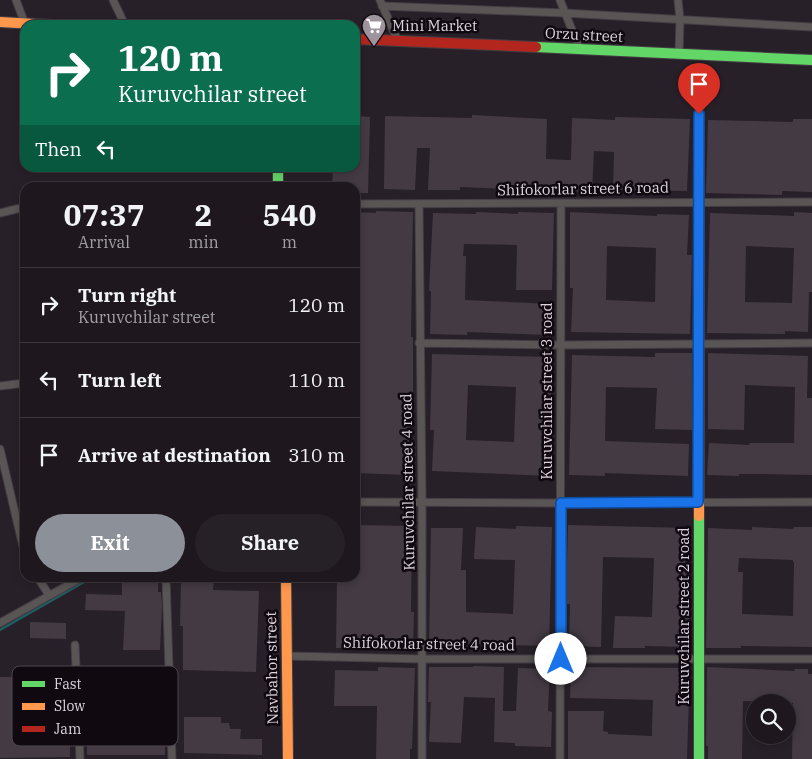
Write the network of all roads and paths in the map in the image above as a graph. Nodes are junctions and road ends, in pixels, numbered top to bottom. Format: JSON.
{"nodes":[{"id":1,"x":16,"y":0,"type":"edge"},
{"id":2,"x":114,"y":0,"type":"edge"},
{"id":3,"x":560,"y":0,"type":"edge"},
{"id":4,"x":678,"y":0,"type":"edge"},
{"id":5,"x":381,"y":3,"type":"edge"},
{"id":6,"x":564,"y":13,"type":"junction"},
{"id":7,"x":680,"y":19,"type":"junction"},
{"id":8,"x":24,"y":20,"type":"edge"},
{"id":9,"x":123,"y":20,"type":"edge"},
{"id":10,"x":0,"y":22,"type":"edge"},
{"id":11,"x":20,"y":24,"type":"edge"},
{"id":12,"x":812,"y":27,"type":"edge"},
{"id":13,"x":360,"y":39,"type":"edge"},
{"id":14,"x":398,"y":41,"type":"junction"},
{"id":15,"x":580,"y":50,"type":"junction"},
{"id":16,"x":679,"y":54,"type":"junction"},
{"id":17,"x":812,"y":60,"type":"edge"},
{"id":18,"x":699,"y":114,"type":"dead end"},
{"id":19,"x":700,"y":202,"type":"junction"},
{"id":20,"x":812,"y":202,"type":"edge"},
{"id":21,"x":360,"y":204,"type":"edge"},
{"id":22,"x":420,"y":204,"type":"junction"},
{"id":23,"x":561,"y":204,"type":"junction"},
{"id":24,"x":20,"y":208,"type":"edge"},
{"id":25,"x":0,"y":213,"type":"edge"},
{"id":26,"x":420,"y":343,"type":"junction"},
{"id":27,"x":812,"y":343,"type":"edge"},
{"id":28,"x":699,"y":344,"type":"junction"},
{"id":29,"x":560,"y":345,"type":"junction"},
{"id":30,"x":20,"y":384,"type":"edge"},
{"id":31,"x":0,"y":386,"type":"edge"},
{"id":32,"x":0,"y":449,"type":"edge"},
{"id":33,"x":422,"y":501,"type":"junction"},
{"id":34,"x":360,"y":502,"type":"edge"},
{"id":35,"x":698,"y":502,"type":"junction"},
{"id":36,"x":812,"y":502,"type":"edge"},
{"id":37,"x":561,"y":503,"type":"junction"},
{"id":38,"x":20,"y":534,"type":"edge"},
{"id":39,"x":41,"y":582,"type":"edge"},
{"id":40,"x":73,"y":582,"type":"edge"},
{"id":41,"x":166,"y":582,"type":"edge"},
{"id":42,"x":286,"y":582,"type":"edge"},
{"id":43,"x":49,"y":595,"type":"junction"},
{"id":44,"x":0,"y":623,"type":"edge"},
{"id":45,"x":74,"y":645,"type":"dead end"},
{"id":46,"x":286,"y":656,"type":"junction"},
{"id":47,"x":423,"y":659,"type":"junction"},
{"id":48,"x":561,"y":659,"type":"junction"},
{"id":49,"x":698,"y":659,"type":"junction"},
{"id":50,"x":812,"y":659,"type":"edge"},
{"id":51,"x":75,"y":666,"type":"edge"},
{"id":52,"x":169,"y":666,"type":"edge"},
{"id":53,"x":79,"y":746,"type":"edge"},
{"id":54,"x":172,"y":746,"type":"edge"},
{"id":55,"x":80,"y":759,"type":"edge"},
{"id":56,"x":172,"y":759,"type":"edge"},
{"id":57,"x":288,"y":759,"type":"edge"},
{"id":58,"x":422,"y":759,"type":"edge"},
{"id":59,"x":560,"y":759,"type":"edge"},
{"id":60,"x":699,"y":759,"type":"edge"}],
"edges":[{"from":1,"to":8,"type":"street"},
{"from":2,"to":9,"type":"street"},
{"from":3,"to":6,"type":"street"},
{"from":4,"to":7,"type":"street"},
{"from":5,"to":6,"type":"street"},
{"from":5,"to":14,"type":"street"},
{"from":6,"to":7,"type":"street"},
{"from":6,"to":15,"type":"street"},
{"from":7,"to":12,"type":"street"},
{"from":7,"to":16,"type":"street"},
{"from":10,"to":11,"type":"main road"},
{"from":13,"to":14,"type":"main road","name":"Orzu street"},
{"from":14,"to":15,"type":"main road","name":"Orzu street"},
{"from":15,"to":16,"type":"main road","name":"Orzu street"},
{"from":16,"to":17,"type":"main road","name":"Orzu street"},
{"from":18,"to":19,"type":"main road","name":"Kuruvchilar street 2 road"},
{"from":19,"to":20,"type":"street","name":"Shifokorlar street 6 road"},
{"from":19,"to":23,"type":"street","name":"Shifokorlar street 6 road"},
{"from":19,"to":28,"type":"main road","name":"Kuruvchilar street 2 road"},
{"from":21,"to":22,"type":"street","name":"Shifokorlar street 6 road"},
{"from":22,"to":23,"type":"street","name":"Shifokorlar street 6 road"},
{"from":22,"to":26,"type":"street","name":"Kuruvchilar street 4 road"},
{"from":23,"to":29,"type":"street","name":"Kuruvchilar street 3 road"},
{"from":24,"to":25,"type":"street"},
{"from":26,"to":29,"type":"street"},
{"from":26,"to":33,"type":"street","name":"Kuruvchilar street 4 road"},
{"from":27,"to":28,"type":"street"},
{"from":28,"to":29,"type":"street"},
{"from":28,"to":35,"type":"main road","name":"Kuruvchilar street 2 road"},
{"from":29,"to":37,"type":"street","name":"Kuruvchilar street 3 road"},
{"from":30,"to":31,"type":"street"},
{"from":32,"to":38,"type":"street"},
{"from":33,"to":34,"type":"street"},
{"from":33,"to":37,"type":"street"},
{"from":33,"to":47,"type":"street","name":"Kuruvchilar street 4 road"},
{"from":35,"to":36,"type":"street"},
{"from":35,"to":37,"type":"street"},
{"from":35,"to":49,"type":"main road","name":"Kuruvchilar street 2 road"},
{"from":37,"to":48,"type":"street","name":"Kuruvchilar street 3 road"},
{"from":39,"to":43,"type":"street"},
{"from":40,"to":43,"type":"street"},
{"from":41,"to":52,"type":"street"},
{"from":42,"to":46,"type":"main road","name":"Navbahor street"},
{"from":43,"to":44,"type":"street"},
{"from":45,"to":51,"type":"street"},
{"from":46,"to":47,"type":"street","name":"Shifokorlar street 4 road"},
{"from":46,"to":57,"type":"main road","name":"Navbahor street"},
{"from":47,"to":48,"type":"street","name":"Shifokorlar street 4 road"},
{"from":47,"to":58,"type":"street","name":"Kuruvchilar street 4 road"},
{"from":48,"to":49,"type":"street","name":"Shifokorlar street 4 road"},
{"from":48,"to":59,"type":"street","name":"Kuruvchilar street 3 road"},
{"from":49,"to":50,"type":"street","name":"Shifokorlar street 4 road"},
{"from":49,"to":60,"type":"main road","name":"Kuruvchilar street 2 road"},
{"from":53,"to":55,"type":"street"},
{"from":54,"to":56,"type":"street"}]}
